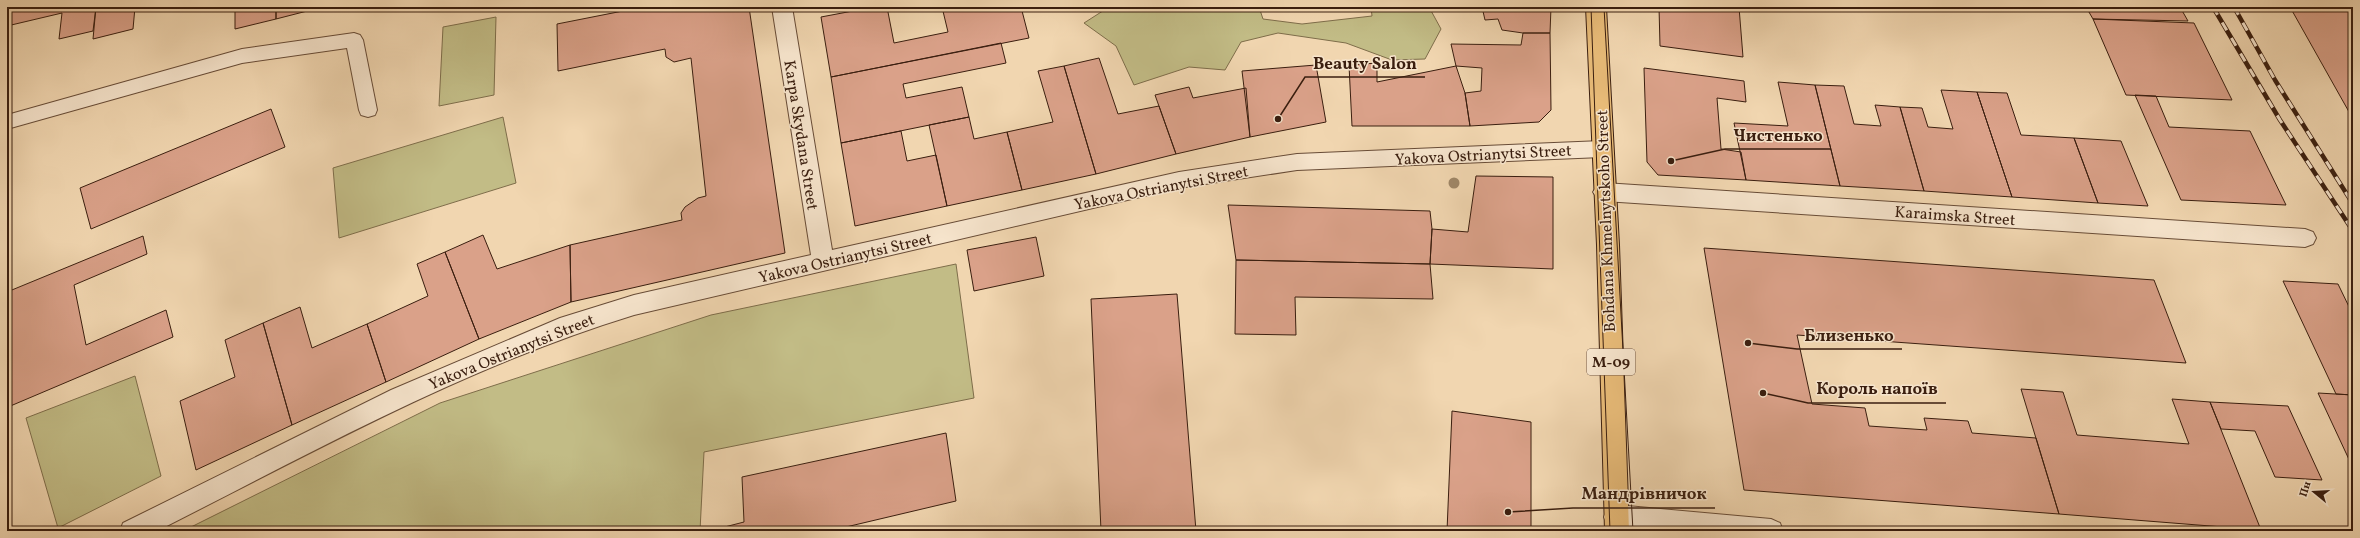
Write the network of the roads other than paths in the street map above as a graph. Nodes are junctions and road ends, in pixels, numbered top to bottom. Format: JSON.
{"nodes":[{"id":1,"x":782,"y":7,"type":"edge"},
{"id":2,"x":1596,"y":7,"type":"edge"},
{"id":3,"x":368,"y":110,"type":"dead end"},
{"id":4,"x":7,"y":122,"type":"edge"},
{"id":5,"x":1602,"y":149,"type":"junction"},
{"id":6,"x":1604,"y":192,"type":"junction"},
{"id":7,"x":2305,"y":238,"type":"dead end"},
{"id":8,"x":822,"y":262,"type":"junction"},
{"id":9,"x":1616,"y":524,"type":"edge"},
{"id":10,"x":132,"y":531,"type":"edge"},
{"id":11,"x":1771,"y":531,"type":"edge"}],
"edges":[{"from":1,"to":8,"type":"street","name":"Karpa Skydana Street"},
{"from":2,"to":5,"type":"main road","name":"Bohdana Khmelnytskoho Street","number":"М-09"},
{"from":3,"to":4,"type":"lane"},
{"from":5,"to":6,"type":"main road","name":"Bohdana Khmelnytskoho Street","number":"М-09"},
{"from":5,"to":8,"type":"street","name":"Yakova Ostrianytsi Street"},
{"from":6,"to":7,"type":"street","name":"Karaimska Street"},
{"from":6,"to":9,"type":"main road","name":"Bohdana Khmelnytskoho Street","number":"М-09"},
{"from":8,"to":10,"type":"street","name":"Yakova Ostrianytsi Street"},
{"from":9,"to":11,"type":"street"}]}
